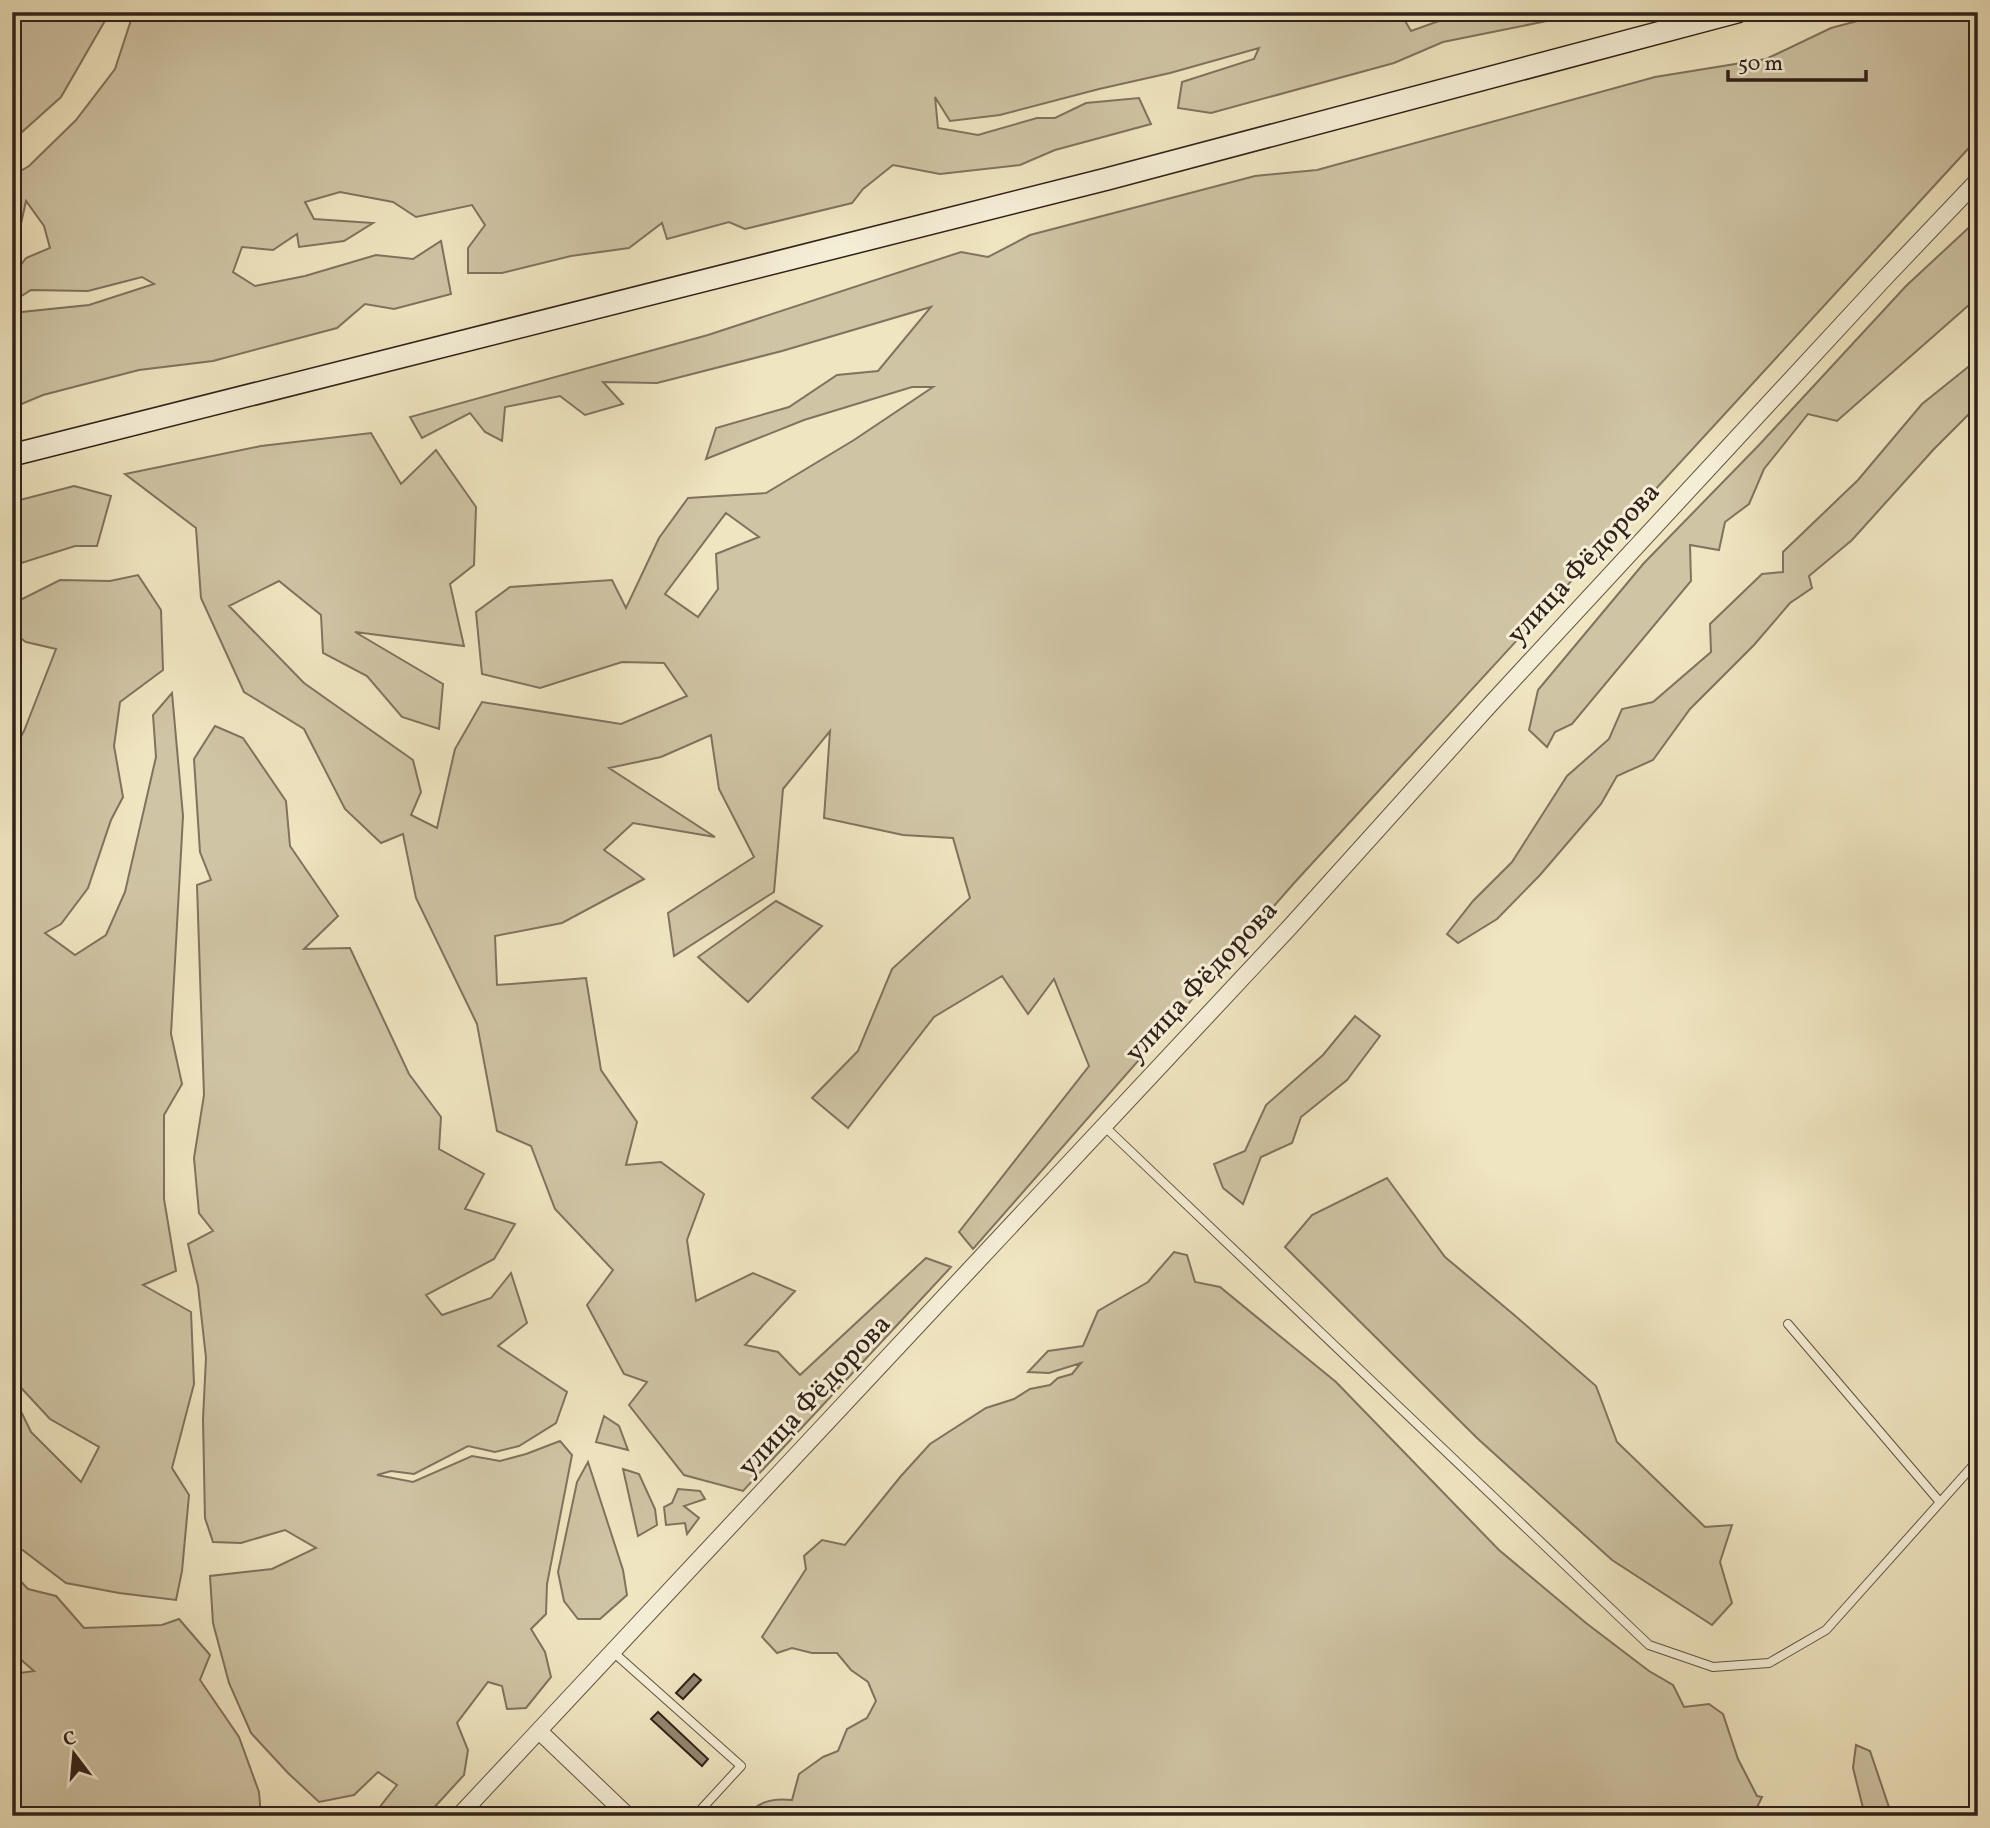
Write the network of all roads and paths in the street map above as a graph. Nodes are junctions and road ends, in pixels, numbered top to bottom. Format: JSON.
{"nodes":[{"id":1,"x":1737,"y":12,"type":"edge"},
{"id":2,"x":1978,"y":180,"type":"edge"},
{"id":3,"x":12,"y":455,"type":"edge"},
{"id":4,"x":1104,"y":1126,"type":"junction"},
{"id":5,"x":1788,"y":1324,"type":"dead end"},
{"id":6,"x":1978,"y":1460,"type":"edge"},
{"id":7,"x":1940,"y":1501,"type":"junction"},
{"id":8,"x":612,"y":1651,"type":"junction"},
{"id":9,"x":539,"y":1731,"type":"junction"},
{"id":10,"x":459,"y":1816,"type":"edge"},
{"id":11,"x":628,"y":1816,"type":"edge"},
{"id":12,"x":695,"y":1816,"type":"edge"}],
"edges":[{"from":1,"to":3,"type":"main road"},
{"from":2,"to":4,"type":"street","name":"улица Фёдорова"},
{"from":4,"to":7,"type":"lane"},
{"from":4,"to":8,"type":"street","name":"улица Фёдорова"},
{"from":5,"to":7,"type":"lane"},
{"from":6,"to":7,"type":"lane"},
{"from":8,"to":9,"type":"street","name":"улица Фёдорова"},
{"from":8,"to":12,"type":"lane"},
{"from":9,"to":10,"type":"street","name":"улица Фёдорова"},
{"from":9,"to":11,"type":"street"}]}
